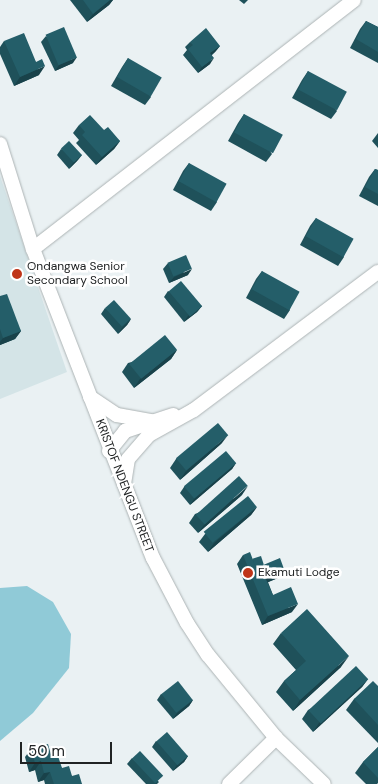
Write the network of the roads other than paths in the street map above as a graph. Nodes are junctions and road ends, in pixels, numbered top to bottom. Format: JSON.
{"nodes":[{"id":1,"x":354,"y":0,"type":"edge"},
{"id":2,"x":0,"y":144,"type":"edge"},
{"id":3,"x":33,"y":250,"type":"junction"},
{"id":4,"x":378,"y":272,"type":"edge"},
{"id":5,"x":90,"y":397,"type":"junction"},
{"id":6,"x":194,"y":410,"type":"junction"},
{"id":7,"x":152,"y":421,"type":"junction"},
{"id":8,"x":109,"y":451,"type":"junction"},
{"id":9,"x":124,"y":487,"type":"junction"},
{"id":10,"x":276,"y":738,"type":"junction"},
{"id":11,"x":229,"y":784,"type":"edge"},
{"id":12,"x":324,"y":784,"type":"edge"}],
"edges":[{"from":1,"to":3,"type":"street"},
{"from":2,"to":3,"type":"street","name":"KRISTOF NDENGU STREET"},
{"from":3,"to":5,"type":"street","name":"KRISTOF NDENGU STREET"},
{"from":4,"to":6,"type":"street"},
{"from":5,"to":7,"type":"street"},
{"from":5,"to":8,"type":"street","name":"KRISTOF NDENGU STREET"},
{"from":6,"to":7,"type":"street"},
{"from":6,"to":9,"type":"street"},
{"from":7,"to":8,"type":"street"},
{"from":8,"to":9,"type":"street","name":"KRISTOF NDENGU STREET"},
{"from":9,"to":10,"type":"street","name":"KRISTOF NDENGU STREET"},
{"from":10,"to":11,"type":"street"},
{"from":10,"to":12,"type":"street","name":"KRISTOF NDENGU STREET"}]}
